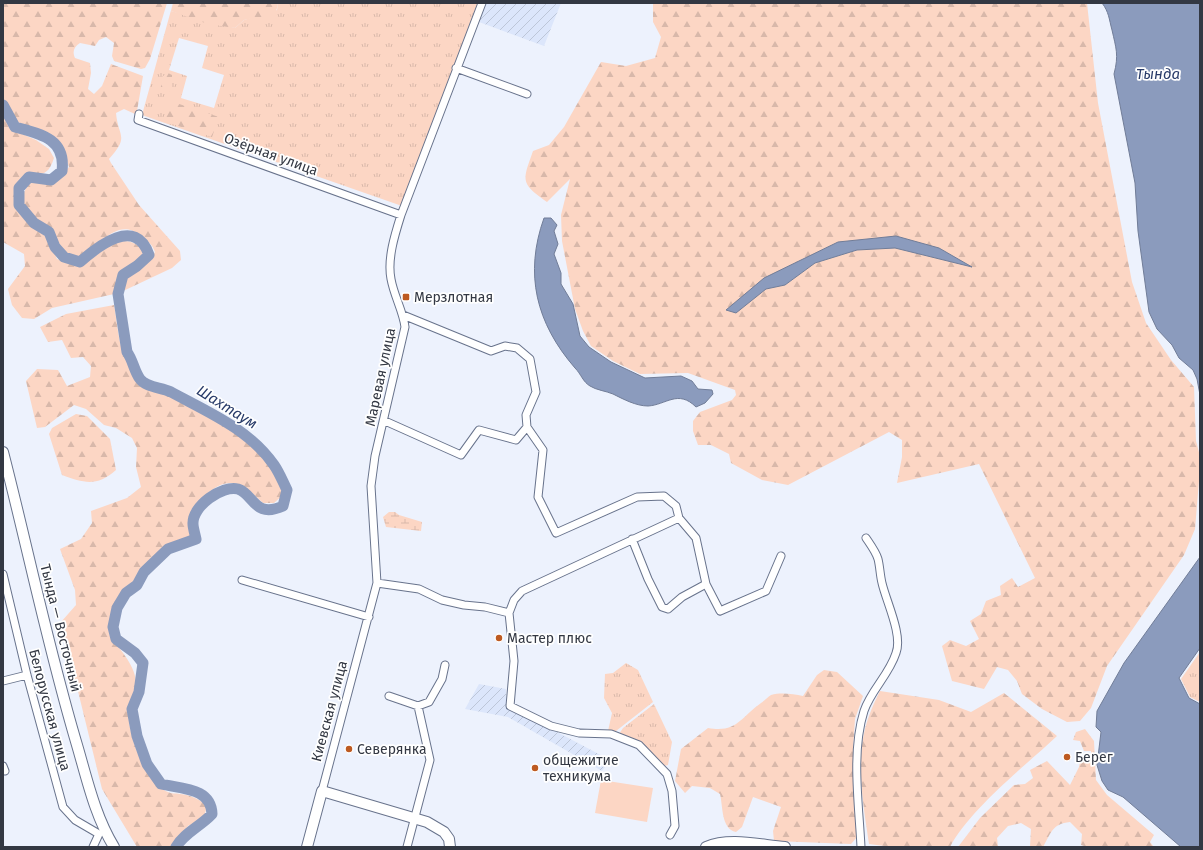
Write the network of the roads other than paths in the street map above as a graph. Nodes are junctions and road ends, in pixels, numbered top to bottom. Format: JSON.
{"nodes":[{"id":1,"x":482,"y":3,"type":"edge"},
{"id":2,"x":456,"y":68,"type":"junction"},
{"id":3,"x":527,"y":94,"type":"dead end"},
{"id":4,"x":139,"y":114,"type":"dead end"},
{"id":5,"x":401,"y":215,"type":"junction"},
{"id":6,"x":403,"y":315,"type":"junction"},
{"id":7,"x":385,"y":421,"type":"junction"},
{"id":8,"x":527,"y":427,"type":"junction"},
{"id":9,"x":3,"y":452,"type":"edge"},
{"id":10,"x":679,"y":518,"type":"junction"},
{"id":11,"x":866,"y":538,"type":"dead end"},
{"id":12,"x":632,"y":539,"type":"junction"},
{"id":13,"x":781,"y":556,"type":"dead end"},
{"id":14,"x":3,"y":574,"type":"edge"},
{"id":15,"x":242,"y":580,"type":"dead end"},
{"id":16,"x":377,"y":583,"type":"junction"},
{"id":17,"x":706,"y":584,"type":"junction"},
{"id":18,"x":509,"y":613,"type":"junction"},
{"id":19,"x":369,"y":617,"type":"junction"},
{"id":20,"x":445,"y":665,"type":"dead end"},
{"id":21,"x":27,"y":675,"type":"junction"},
{"id":22,"x":3,"y":681,"type":"edge"},
{"id":23,"x":389,"y":696,"type":"dead end"},
{"id":24,"x":418,"y":706,"type":"junction"},
{"id":25,"x":322,"y":791,"type":"junction"},
{"id":26,"x":96,"y":810,"type":"junction"},
{"id":27,"x":415,"y":818,"type":"junction"},
{"id":28,"x":99,"y":834,"type":"junction"},
{"id":29,"x":670,"y":834,"type":"dead end"},
{"id":30,"x":93,"y":847,"type":"edge"},
{"id":31,"x":113,"y":847,"type":"edge"},
{"id":32,"x":308,"y":847,"type":"edge"},
{"id":33,"x":407,"y":847,"type":"edge"},
{"id":34,"x":450,"y":847,"type":"edge"},
{"id":35,"x":706,"y":847,"type":"edge"},
{"id":36,"x":785,"y":847,"type":"edge"},
{"id":37,"x":861,"y":847,"type":"edge"}],
"edges":[{"from":1,"to":2,"type":"street","name":"Маревая улица"},
{"from":2,"to":3,"type":"street"},
{"from":2,"to":5,"type":"street","name":"Маревая улица"},
{"from":4,"to":5,"type":"street","name":"Озёрная улица"},
{"from":5,"to":6,"type":"street","name":"Маревая улица"},
{"from":6,"to":7,"type":"street","name":"Маревая улица"},
{"from":6,"to":8,"type":"street"},
{"from":7,"to":8,"type":"street"},
{"from":7,"to":16,"type":"street","name":"Маревая улица"},
{"from":8,"to":10,"type":"street"},
{"from":9,"to":26,"type":"street","name":"Тында — Восточный"},
{"from":10,"to":12,"type":"street"},
{"from":10,"to":17,"type":"street"},
{"from":11,"to":37,"type":"street"},
{"from":12,"to":17,"type":"street"},
{"from":12,"to":18,"type":"street"},
{"from":13,"to":17,"type":"street"},
{"from":14,"to":21,"type":"street","name":"Белорусская улица"},
{"from":15,"to":19,"type":"street"},
{"from":16,"to":18,"type":"street"},
{"from":16,"to":19,"type":"street","name":"Киевская улица"},
{"from":18,"to":29,"type":"street"},
{"from":19,"to":25,"type":"street","name":"Киевская улица"},
{"from":20,"to":24,"type":"street"},
{"from":21,"to":22,"type":"street"},
{"from":21,"to":28,"type":"street","name":"Белорусская улица"},
{"from":23,"to":24,"type":"street"},
{"from":24,"to":27,"type":"street"},
{"from":25,"to":27,"type":"street"},
{"from":25,"to":32,"type":"street","name":"Киевская улица"},
{"from":26,"to":28,"type":"street"},
{"from":26,"to":31,"type":"street"},
{"from":27,"to":33,"type":"street"},
{"from":27,"to":34,"type":"street"},
{"from":28,"to":30,"type":"street"},
{"from":28,"to":31,"type":"street"},
{"from":35,"to":36,"type":"street"}]}
